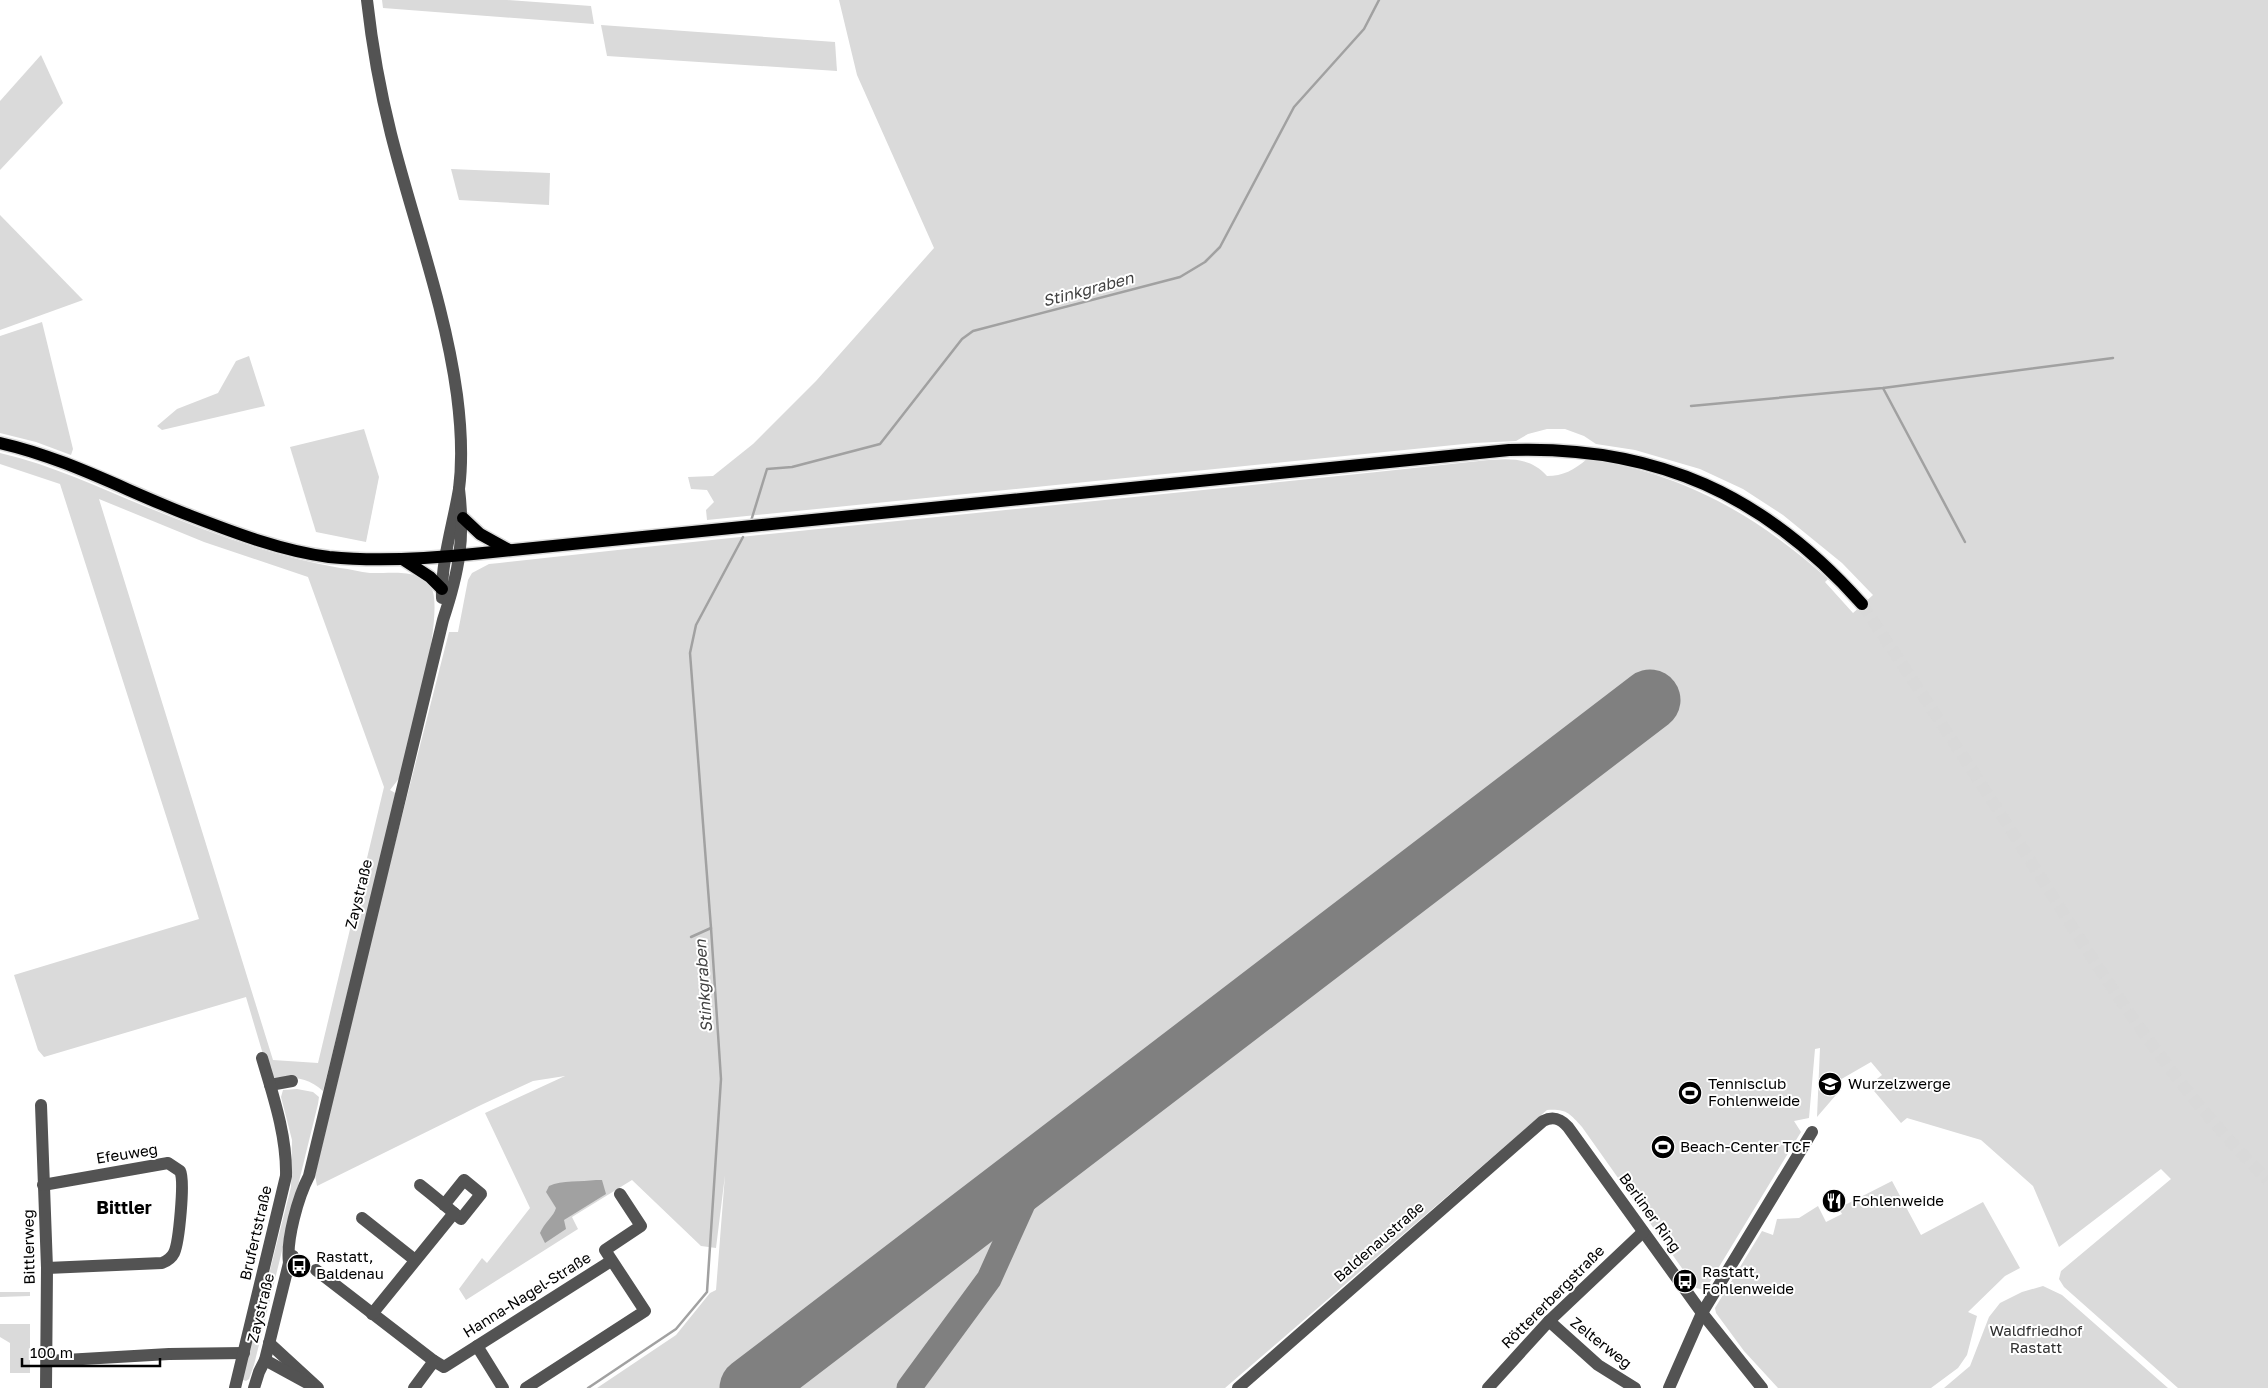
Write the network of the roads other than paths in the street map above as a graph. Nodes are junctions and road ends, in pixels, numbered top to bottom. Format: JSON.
{"nodes":[{"id":1,"x":367,"y":0,"type":"edge"},
{"id":2,"x":0,"y":443,"type":"edge"},
{"id":3,"x":459,"y":488,"type":"junction"},
{"id":4,"x":463,"y":518,"type":"junction"},
{"id":5,"x":509,"y":550,"type":"junction"},
{"id":6,"x":460,"y":555,"type":"junction"},
{"id":7,"x":445,"y":557,"type":"junction"},
{"id":8,"x":404,"y":560,"type":"junction"},
{"id":9,"x":442,"y":589,"type":"junction"},
{"id":10,"x":1862,"y":604,"type":"tunnel mouth"},
{"id":11,"x":443,"y":620,"type":"junction"},
{"id":12,"x":262,"y":1058,"type":"dead end"},
{"id":13,"x":292,"y":1081,"type":"dead end"},
{"id":14,"x":270,"y":1085,"type":"junction"},
{"id":15,"x":42,"y":1105,"type":"dead end"},
{"id":16,"x":1543,"y":1121,"type":"joint"},
{"id":17,"x":1812,"y":1132,"type":"dead end"},
{"id":18,"x":43,"y":1185,"type":"junction"},
{"id":19,"x":420,"y":1185,"type":"dead end"},
{"id":20,"x":620,"y":1194,"type":"dead end"},
{"id":21,"x":362,"y":1218,"type":"dead end"},
{"id":22,"x":1643,"y":1232,"type":"junction"},
{"id":23,"x":416,"y":1260,"type":"junction"},
{"id":24,"x":611,"y":1261,"type":"junction"},
{"id":25,"x":47,"y":1268,"type":"junction"},
{"id":26,"x":316,"y":1270,"type":"dead end"},
{"id":27,"x":1702,"y":1313,"type":"junction"},
{"id":28,"x":372,"y":1314,"type":"junction"},
{"id":29,"x":1549,"y":1321,"type":"junction"},
{"id":30,"x":269,"y":1344,"type":"junction"},
{"id":31,"x":476,"y":1346,"type":"junction"},
{"id":32,"x":244,"y":1353,"type":"junction"},
{"id":33,"x":265,"y":1360,"type":"junction"},
{"id":34,"x":434,"y":1361,"type":"junction"},
{"id":35,"x":48,"y":1362,"type":"junction"},
{"id":36,"x":46,"y":1388,"type":"edge"},
{"id":37,"x":235,"y":1388,"type":"edge"},
{"id":38,"x":254,"y":1388,"type":"edge"},
{"id":39,"x":262,"y":1388,"type":"edge"},
{"id":40,"x":318,"y":1388,"type":"edge"},
{"id":41,"x":414,"y":1388,"type":"edge"},
{"id":42,"x":503,"y":1388,"type":"edge"},
{"id":43,"x":526,"y":1388,"type":"edge"},
{"id":44,"x":1238,"y":1388,"type":"edge"},
{"id":45,"x":1488,"y":1388,"type":"edge"},
{"id":46,"x":1634,"y":1388,"type":"edge"},
{"id":47,"x":1669,"y":1388,"type":"edge"},
{"id":48,"x":1762,"y":1388,"type":"edge"}],
"edges":[{"from":1,"to":3,"type":"street"},
{"from":2,"to":8,"type":"main road"},
{"from":3,"to":4,"type":"street","name":"Zaystraße"},
{"from":3,"to":7,"type":"street","name":"Zaystraße"},
{"from":4,"to":5,"type":"main road"},
{"from":4,"to":6,"type":"street","name":"Zaystraße"},
{"from":5,"to":6,"type":"main road"},
{"from":5,"to":10,"type":"main road"},
{"from":6,"to":7,"type":"main road"},
{"from":6,"to":11,"type":"street","name":"Zaystraße"},
{"from":7,"to":8,"type":"main road"},
{"from":7,"to":9,"type":"street","name":"Zaystraße"},
{"from":8,"to":9,"type":"main road"},
{"from":9,"to":11,"type":"street","name":"Zaystraße"},
{"from":11,"to":30,"type":"street","name":"Zaystraße"},
{"from":12,"to":14,"type":"street","name":"Brufertstraße"},
{"from":13,"to":14,"type":"street"},
{"from":14,"to":32,"type":"street","name":"Brufertstraße"},
{"from":15,"to":18,"type":"street","name":"Bittlerweg"},
{"from":16,"to":22,"type":"street","name":"Berliner Ring"},
{"from":16,"to":44,"type":"street","name":"Baldenaustraße"},
{"from":17,"to":27,"type":"street"},
{"from":18,"to":25,"type":"street","name":"Bittlerweg"},
{"from":18,"to":25,"type":"street","name":"Efeuweg"},
{"from":19,"to":23,"type":"street"},
{"from":20,"to":24,"type":"street","name":"Hanna-Nagel-Straße"},
{"from":21,"to":23,"type":"street"},
{"from":22,"to":27,"type":"street","name":"Berliner Ring"},
{"from":22,"to":29,"type":"street","name":"Röttererbergstraße"},
{"from":23,"to":28,"type":"street"},
{"from":24,"to":31,"type":"street","name":"Hanna-Nagel-Straße"},
{"from":24,"to":43,"type":"street"},
{"from":25,"to":35,"type":"street","name":"Bittlerweg"},
{"from":26,"to":28,"type":"street"},
{"from":27,"to":47,"type":"street"},
{"from":27,"to":48,"type":"street","name":"Berliner Ring"},
{"from":28,"to":34,"type":"street"},
{"from":29,"to":45,"type":"street","name":"Röttererbergstraße"},
{"from":29,"to":46,"type":"street","name":"Zelterweg"},
{"from":30,"to":33,"type":"street","name":"Zaystraße"},
{"from":30,"to":40,"type":"street"},
{"from":31,"to":34,"type":"street","name":"Hanna-Nagel-Straße"},
{"from":31,"to":42,"type":"street"},
{"from":32,"to":35,"type":"street"},
{"from":32,"to":37,"type":"street","name":"Brufertstraße"},
{"from":33,"to":38,"type":"street","name":"Zaystraße"},
{"from":33,"to":39,"type":"street","name":"Zaystraße"},
{"from":33,"to":40,"type":"street"},
{"from":34,"to":41,"type":"street"},
{"from":35,"to":36,"type":"street","name":"Bittlerweg"}]}
